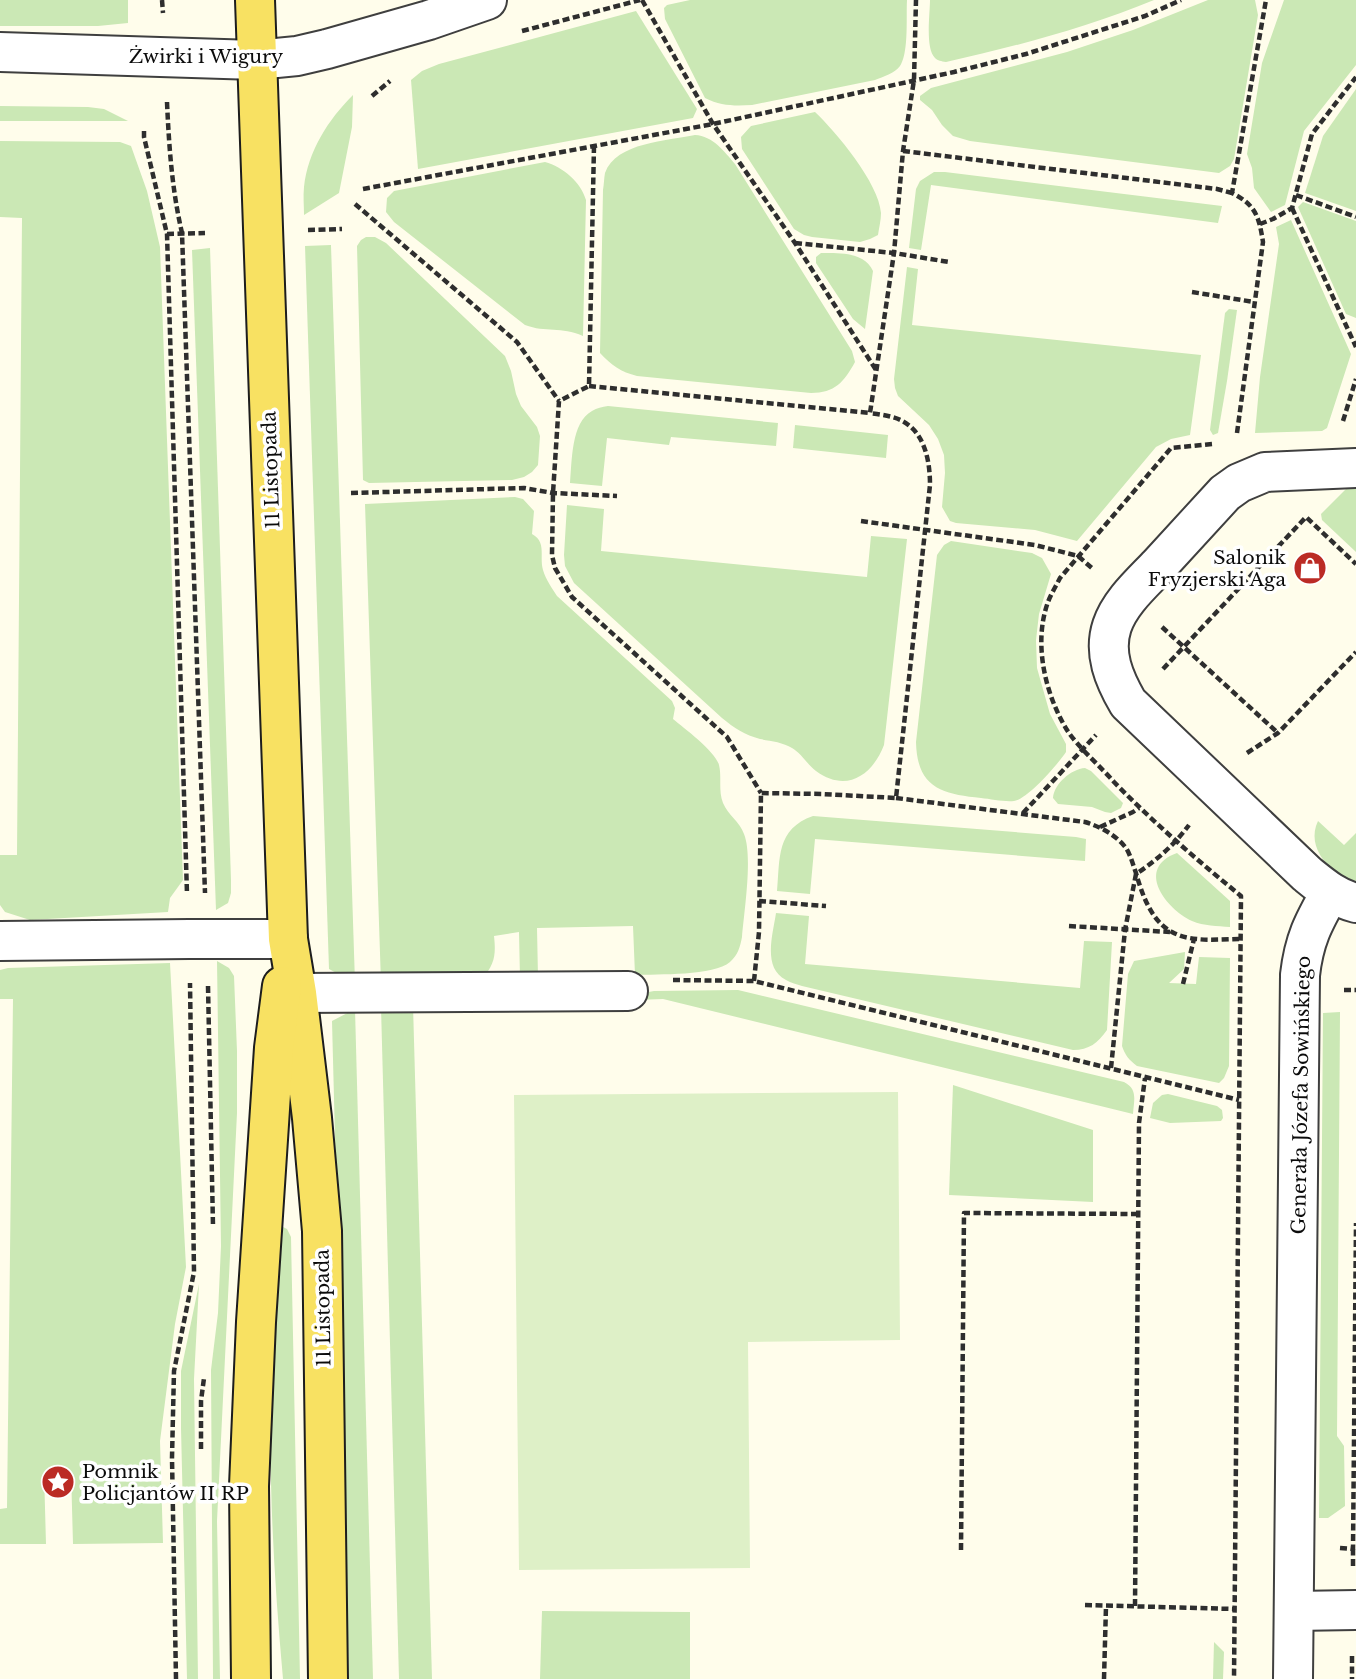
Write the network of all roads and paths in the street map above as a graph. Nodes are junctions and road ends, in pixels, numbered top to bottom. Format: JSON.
{"nodes":[{"id":1,"x":162,"y":0,"type":"edge"},
{"id":2,"x":255,"y":0,"type":"edge"},
{"id":3,"x":487,"y":0,"type":"edge"},
{"id":4,"x":642,"y":0,"type":"edge"},
{"id":5,"x":916,"y":0,"type":"edge"},
{"id":6,"x":1181,"y":0,"type":"edge"},
{"id":7,"x":1266,"y":0,"type":"edge"},
{"id":8,"x":0,"y":52,"type":"edge"},
{"id":9,"x":165,"y":57,"type":"junction"},
{"id":10,"x":256,"y":60,"type":"junction"},
{"id":11,"x":1356,"y":77,"type":"edge"},
{"id":12,"x":914,"y":80,"type":"junction"},
{"id":13,"x":713,"y":124,"type":"junction"},
{"id":14,"x":594,"y":146,"type":"junction"},
{"id":15,"x":903,"y":150,"type":"junction"},
{"id":16,"x":363,"y":189,"type":"dead end"},
{"id":17,"x":1232,"y":194,"type":"junction"},
{"id":18,"x":1296,"y":195,"type":"junction"},
{"id":19,"x":355,"y":204,"type":"dead end"},
{"id":20,"x":1292,"y":208,"type":"junction"},
{"id":21,"x":1356,"y":217,"type":"edge"},
{"id":22,"x":1260,"y":224,"type":"junction"},
{"id":23,"x":342,"y":229,"type":"dead end"},
{"id":24,"x":304,"y":230,"type":"dead end"},
{"id":25,"x":183,"y":233,"type":"junction"},
{"id":26,"x":205,"y":233,"type":"dead end"},
{"id":27,"x":167,"y":234,"type":"dead end"},
{"id":28,"x":795,"y":243,"type":"junction"},
{"id":29,"x":894,"y":253,"type":"junction"},
{"id":30,"x":949,"y":262,"type":"dead end"},
{"id":31,"x":1192,"y":292,"type":"dead end"},
{"id":32,"x":1254,"y":302,"type":"junction"},
{"id":33,"x":1356,"y":346,"type":"edge"},
{"id":34,"x":876,"y":370,"type":"junction"},
{"id":35,"x":589,"y":386,"type":"junction"},
{"id":36,"x":559,"y":401,"type":"junction"},
{"id":37,"x":870,"y":413,"type":"junction"},
{"id":38,"x":1236,"y":442,"type":"dead end"},
{"id":39,"x":1356,"y":468,"type":"edge"},
{"id":40,"x":351,"y":493,"type":"dead end"},
{"id":41,"x":553,"y":493,"type":"junction"},
{"id":42,"x":617,"y":496,"type":"dead end"},
{"id":43,"x":861,"y":521,"type":"dead end"},
{"id":44,"x":925,"y":531,"type":"junction"},
{"id":45,"x":1356,"y":564,"type":"edge"},
{"id":46,"x":1099,"y":574,"type":"dead end"},
{"id":47,"x":1060,"y":578,"type":"dead end"},
{"id":48,"x":1156,"y":622,"type":"dead end"},
{"id":49,"x":1184,"y":648,"type":"junction"},
{"id":50,"x":1356,"y":652,"type":"edge"},
{"id":51,"x":1157,"y":675,"type":"dead end"},
{"id":52,"x":1098,"y":732,"type":"dead end"},
{"id":53,"x":1278,"y":733,"type":"junction"},
{"id":54,"x":1083,"y":748,"type":"junction"},
{"id":55,"x":1242,"y":755,"type":"dead end"},
{"id":56,"x":761,"y":793,"type":"junction"},
{"id":57,"x":896,"y":798,"type":"junction"},
{"id":58,"x":1139,"y":808,"type":"junction"},
{"id":59,"x":1022,"y":814,"type":"junction"},
{"id":60,"x":1100,"y":827,"type":"junction"},
{"id":61,"x":1176,"y":842,"type":"junction"},
{"id":62,"x":1136,"y":874,"type":"junction"},
{"id":63,"x":1343,"y":898,"type":"edge"},
{"id":64,"x":759,"y":901,"type":"junction"},
{"id":65,"x":826,"y":906,"type":"dead end"},
{"id":66,"x":1069,"y":926,"type":"dead end"},
{"id":67,"x":1125,"y":930,"type":"junction"},
{"id":68,"x":1171,"y":932,"type":"junction"},
{"id":69,"x":207,"y":939,"type":"junction"},
{"id":70,"x":288,"y":939,"type":"junction"},
{"id":71,"x":1194,"y":939,"type":"junction"},
{"id":72,"x":1241,"y":939,"type":"junction"},
{"id":73,"x":0,"y":941,"type":"edge"},
{"id":74,"x":754,"y":981,"type":"junction"},
{"id":75,"x":1183,"y":984,"type":"dead end"},
{"id":76,"x":628,"y":991,"type":"joint"},
{"id":77,"x":297,"y":993,"type":"junction"},
{"id":78,"x":1111,"y":1068,"type":"junction"},
{"id":79,"x":1145,"y":1078,"type":"junction"},
{"id":80,"x":1239,"y":1100,"type":"junction"},
{"id":81,"x":1139,"y":1214,"type":"junction"},
{"id":82,"x":1356,"y":1223,"type":"edge"},
{"id":83,"x":213,"y":1231,"type":"dead end"},
{"id":84,"x":204,"y":1375,"type":"dead end"},
{"id":85,"x":201,"y":1454,"type":"dead end"},
{"id":86,"x":1355,"y":1484,"type":"edge"},
{"id":87,"x":1353,"y":1549,"type":"dead end"},
{"id":88,"x":961,"y":1550,"type":"dead end"},
{"id":89,"x":1085,"y":1605,"type":"dead end"},
{"id":90,"x":1106,"y":1606,"type":"junction"},
{"id":91,"x":1135,"y":1606,"type":"junction"},
{"id":92,"x":1235,"y":1609,"type":"junction"},
{"id":93,"x":1356,"y":1610,"type":"edge"},
{"id":94,"x":1294,"y":1611,"type":"junction"},
{"id":95,"x":251,"y":1679,"type":"edge"},
{"id":96,"x":328,"y":1679,"type":"edge"},
{"id":97,"x":1104,"y":1679,"type":"edge"},
{"id":98,"x":1234,"y":1679,"type":"edge"},
{"id":99,"x":1293,"y":1679,"type":"edge"}],
"edges":[{"from":1,"to":9,"type":"path"},
{"from":2,"to":10,"type":"main road","name":"11 Listopada"},
{"from":3,"to":10,"type":"street","name":"Żwirki i Wigury"},
{"from":4,"to":13,"type":"path"},
{"from":5,"to":12,"type":"path"},
{"from":6,"to":12,"type":"path"},
{"from":7,"to":17,"type":"path"},
{"from":8,"to":9,"type":"street","name":"Żwirki i Wigury"},
{"from":9,"to":10,"type":"street","name":"Żwirki i Wigury"},
{"from":9,"to":25,"type":"path"},
{"from":10,"to":70,"type":"main road","name":"11 Listopada"},
{"from":11,"to":18,"type":"path"},
{"from":12,"to":13,"type":"path"},
{"from":12,"to":15,"type":"path"},
{"from":13,"to":14,"type":"path"},
{"from":13,"to":28,"type":"path"},
{"from":14,"to":16,"type":"path"},
{"from":14,"to":35,"type":"path"},
{"from":15,"to":17,"type":"path"},
{"from":15,"to":29,"type":"path"},
{"from":17,"to":22,"type":"path"},
{"from":18,"to":20,"type":"path"},
{"from":18,"to":21,"type":"path"},
{"from":19,"to":36,"type":"path"},
{"from":20,"to":22,"type":"path"},
{"from":20,"to":33,"type":"path"},
{"from":22,"to":32,"type":"path"},
{"from":23,"to":24,"type":"path"},
{"from":25,"to":26,"type":"path"},
{"from":25,"to":27,"type":"path"},
{"from":25,"to":69,"type":"path"},
{"from":28,"to":29,"type":"path"},
{"from":28,"to":34,"type":"path"},
{"from":29,"to":30,"type":"path"},
{"from":29,"to":34,"type":"path"},
{"from":31,"to":32,"type":"path"},
{"from":32,"to":38,"type":"path"},
{"from":34,"to":37,"type":"path"},
{"from":35,"to":36,"type":"path"},
{"from":35,"to":37,"type":"path"},
{"from":36,"to":41,"type":"path"},
{"from":37,"to":44,"type":"path"},
{"from":39,"to":63,"type":"street","name":"Generała Józefa Sowińskiego"},
{"from":40,"to":41,"type":"path"},
{"from":41,"to":42,"type":"path"},
{"from":41,"to":56,"type":"path"},
{"from":43,"to":44,"type":"path"},
{"from":44,"to":46,"type":"path"},
{"from":44,"to":57,"type":"path"},
{"from":45,"to":49,"type":"path"},
{"from":47,"to":54,"type":"path"},
{"from":48,"to":49,"type":"path"},
{"from":49,"to":51,"type":"path"},
{"from":49,"to":53,"type":"path"},
{"from":50,"to":53,"type":"path"},
{"from":52,"to":54,"type":"path"},
{"from":53,"to":55,"type":"path"},
{"from":54,"to":58,"type":"path"},
{"from":54,"to":59,"type":"path"},
{"from":56,"to":57,"type":"path"},
{"from":56,"to":64,"type":"path"},
{"from":57,"to":59,"type":"path"},
{"from":58,"to":60,"type":"path"},
{"from":58,"to":61,"type":"path"},
{"from":59,"to":60,"type":"path"},
{"from":60,"to":62,"type":"path"},
{"from":61,"to":62,"type":"path"},
{"from":61,"to":72,"type":"path"},
{"from":62,"to":67,"type":"path"},
{"from":62,"to":68,"type":"path"},
{"from":63,"to":94,"type":"street","name":"Generała Józefa Sowińskiego"},
{"from":64,"to":65,"type":"path"},
{"from":64,"to":74,"type":"path"},
{"from":66,"to":67,"type":"path"},
{"from":67,"to":68,"type":"path"},
{"from":67,"to":78,"type":"path"},
{"from":68,"to":71,"type":"path"},
{"from":69,"to":70,"type":"street"},
{"from":69,"to":73,"type":"street"},
{"from":69,"to":83,"type":"path"},
{"from":70,"to":77,"type":"main road","name":"11 Listopada"},
{"from":70,"to":95,"type":"main road","name":"11 Listopada"},
{"from":71,"to":72,"type":"path"},
{"from":71,"to":75,"type":"path"},
{"from":72,"to":80,"type":"path"},
{"from":74,"to":76,"type":"path"},
{"from":74,"to":78,"type":"path"},
{"from":76,"to":77,"type":"street"},
{"from":77,"to":96,"type":"main road","name":"11 Listopada"},
{"from":78,"to":79,"type":"path"},
{"from":79,"to":80,"type":"path"},
{"from":79,"to":81,"type":"path"},
{"from":80,"to":92,"type":"path"},
{"from":81,"to":88,"type":"path"},
{"from":81,"to":91,"type":"path"},
{"from":82,"to":86,"type":"path"},
{"from":84,"to":85,"type":"path"},
{"from":86,"to":87,"type":"path"},
{"from":89,"to":90,"type":"path"},
{"from":90,"to":91,"type":"path"},
{"from":90,"to":97,"type":"path"},
{"from":91,"to":92,"type":"path"},
{"from":92,"to":98,"type":"path"},
{"from":93,"to":94,"type":"street"},
{"from":94,"to":99,"type":"street","name":"Generała Józefa Sowińskiego"}]}
